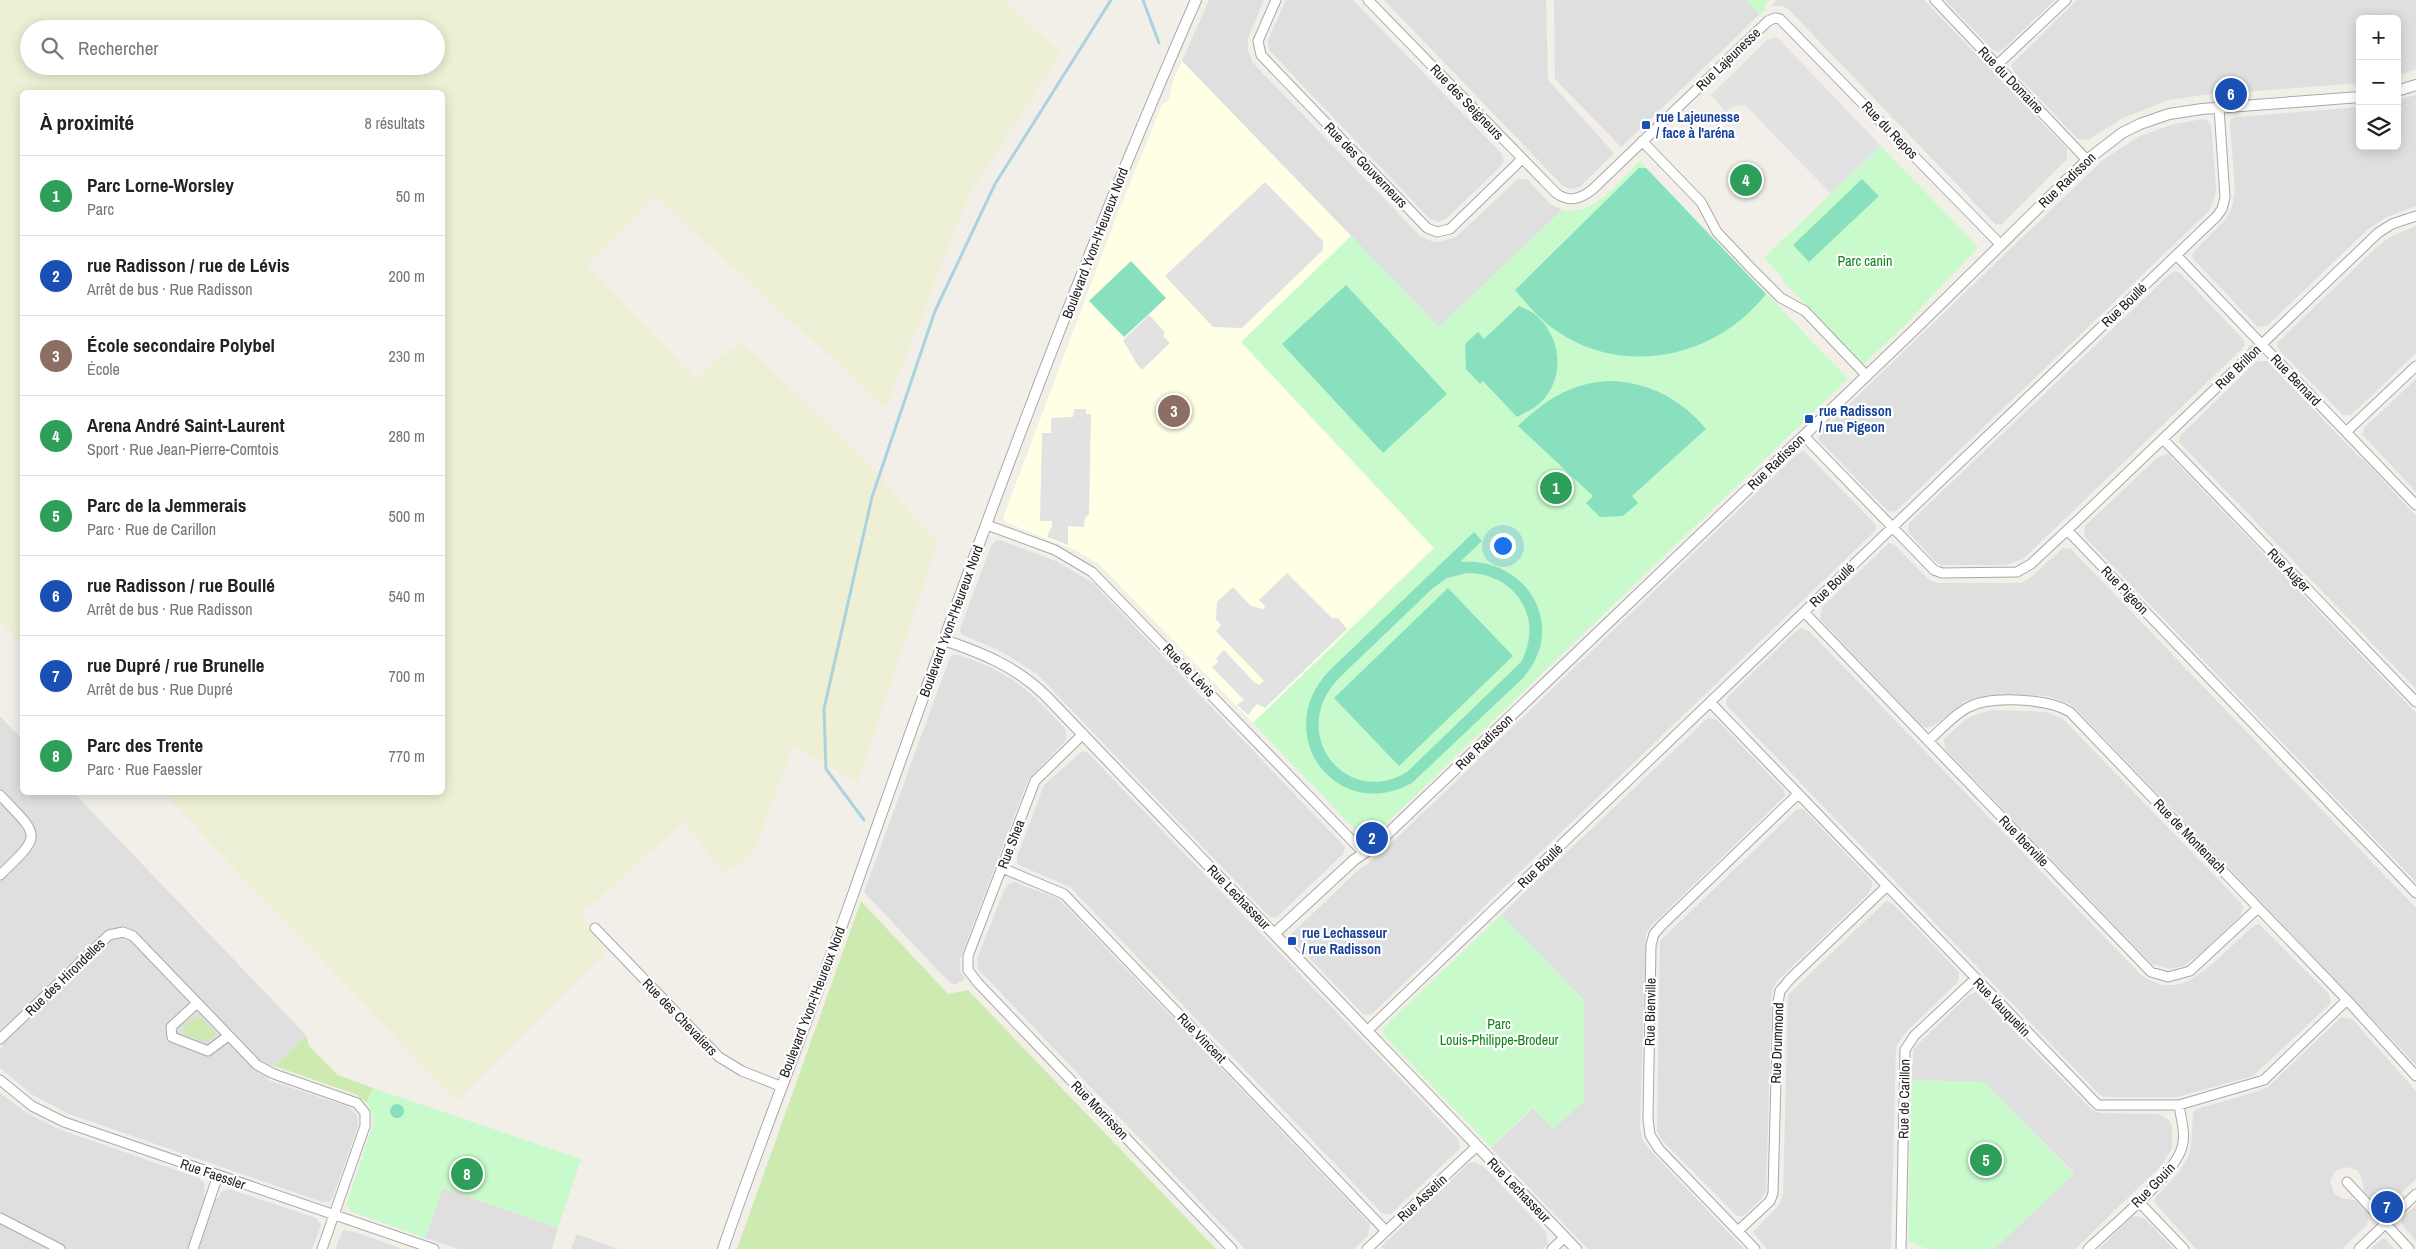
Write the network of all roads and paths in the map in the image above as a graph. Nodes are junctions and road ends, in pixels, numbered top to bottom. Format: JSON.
{"nodes":[{"id":1,"x":1196,"y":0,"type":"edge"},
{"id":2,"x":1276,"y":0,"type":"edge"},
{"id":3,"x":1368,"y":0,"type":"edge"},
{"id":4,"x":1934,"y":0,"type":"edge"},
{"id":5,"x":2066,"y":0,"type":"edge"},
{"id":6,"x":1778,"y":18,"type":"joint"},
{"id":7,"x":1997,"y":66,"type":"junction"},
{"id":8,"x":2416,"y":85,"type":"edge"},
{"id":9,"x":2401,"y":89,"type":"edge"},
{"id":10,"x":2356,"y":97,"type":"edge"},
{"id":11,"x":2220,"y":108,"type":"junction"},
{"id":12,"x":1642,"y":141,"type":"junction"},
{"id":13,"x":1522,"y":159,"type":"junction"},
{"id":14,"x":2087,"y":160,"type":"junction"},
{"id":15,"x":1569,"y":199,"type":"joint"},
{"id":16,"x":2416,"y":216,"type":"edge"},
{"id":17,"x":2001,"y":244,"type":"junction"},
{"id":18,"x":2176,"y":255,"type":"junction"},
{"id":19,"x":2262,"y":344,"type":"junction"},
{"id":20,"x":2416,"y":366,"type":"edge"},
{"id":21,"x":1867,"y":376,"type":"junction"},
{"id":22,"x":2346,"y":432,"type":"junction"},
{"id":23,"x":1804,"y":436,"type":"junction"},
{"id":24,"x":2163,"y":439,"type":"junction"},
{"id":25,"x":2416,"y":505,"type":"edge"},
{"id":26,"x":987,"y":525,"type":"junction"},
{"id":27,"x":1892,"y":527,"type":"junction"},
{"id":28,"x":2067,"y":530,"type":"junction"},
{"id":29,"x":1804,"y":612,"type":"junction"},
{"id":30,"x":944,"y":640,"type":"junction"},
{"id":31,"x":1710,"y":702,"type":"junction"},
{"id":32,"x":2416,"y":702,"type":"edge"},
{"id":33,"x":1083,"y":734,"type":"junction"},
{"id":34,"x":1928,"y":741,"type":"junction"},
{"id":35,"x":1798,"y":794,"type":"junction"},
{"id":36,"x":0,"y":795,"type":"edge"},
{"id":37,"x":1364,"y":853,"type":"junction"},
{"id":38,"x":1002,"y":868,"type":"junction"},
{"id":39,"x":0,"y":875,"type":"edge"},
{"id":40,"x":1887,"y":886,"type":"junction"},
{"id":41,"x":2416,"y":893,"type":"edge"},
{"id":42,"x":2258,"y":908,"type":"junction"},
{"id":43,"x":595,"y":928,"type":"dead end"},
{"id":44,"x":1274,"y":934,"type":"junction"},
{"id":45,"x":968,"y":970,"type":"joint"},
{"id":46,"x":1975,"y":978,"type":"junction"},
{"id":47,"x":2347,"y":1000,"type":"junction"},
{"id":48,"x":197,"y":1003,"type":"junction"},
{"id":49,"x":1367,"y":1031,"type":"junction"},
{"id":50,"x":228,"y":1036,"type":"junction"},
{"id":51,"x":0,"y":1040,"type":"edge"},
{"id":52,"x":2416,"y":1076,"type":"edge"},
{"id":53,"x":0,"y":1080,"type":"edge"},
{"id":54,"x":780,"y":1086,"type":"junction"},
{"id":55,"x":2179,"y":1105,"type":"junction"},
{"id":56,"x":1476,"y":1146,"type":"junction"},
{"id":57,"x":218,"y":1176,"type":"junction"},
{"id":58,"x":2347,"y":1182,"type":"dead end"},
{"id":59,"x":2416,"y":1194,"type":"edge"},
{"id":60,"x":2138,"y":1201,"type":"junction"},
{"id":61,"x":334,"y":1215,"type":"junction"},
{"id":62,"x":0,"y":1218,"type":"edge"},
{"id":63,"x":2385,"y":1224,"type":"junction"},
{"id":64,"x":1386,"y":1231,"type":"junction"},
{"id":65,"x":1738,"y":1232,"type":"junction"},
{"id":66,"x":1565,"y":1237,"type":"junction"},
{"id":67,"x":60,"y":1249,"type":"edge"},
{"id":68,"x":193,"y":1249,"type":"edge"},
{"id":69,"x":322,"y":1249,"type":"edge"},
{"id":70,"x":434,"y":1249,"type":"edge"},
{"id":71,"x":723,"y":1249,"type":"edge"},
{"id":72,"x":1232,"y":1249,"type":"edge"},
{"id":73,"x":1367,"y":1249,"type":"edge"},
{"id":74,"x":1552,"y":1249,"type":"edge"},
{"id":75,"x":1576,"y":1249,"type":"edge"},
{"id":76,"x":1755,"y":1249,"type":"edge"},
{"id":77,"x":1900,"y":1249,"type":"edge"},
{"id":78,"x":2088,"y":1249,"type":"edge"},
{"id":79,"x":2184,"y":1249,"type":"edge"},
{"id":80,"x":2359,"y":1249,"type":"edge"},
{"id":81,"x":2409,"y":1249,"type":"edge"}],
"edges":[{"from":1,"to":26,"type":"street","name":"Boulevard Yvon-l'Heureux Nord"},
{"from":2,"to":13,"type":"street","name":"Rue des Gouverneurs"},
{"from":3,"to":13,"type":"street","name":"Rue des Seigneurs"},
{"from":4,"to":7,"type":"street","name":"Rue du Domaine"},
{"from":5,"to":7,"type":"street"},
{"from":6,"to":12,"type":"street","name":"Rue Lajeunesse"},
{"from":6,"to":17,"type":"street","name":"Rue du Repos"},
{"from":7,"to":14,"type":"street","name":"Rue du Domaine"},
{"from":8,"to":9,"type":"street"},
{"from":10,"to":11,"type":"street","name":"Rue Radisson"},
{"from":11,"to":14,"type":"street","name":"Rue Radisson"},
{"from":11,"to":18,"type":"street","name":"Rue Boullé"},
{"from":12,"to":15,"type":"street","name":"Rue Lajeunesse"},
{"from":12,"to":21,"type":"street"},
{"from":13,"to":15,"type":"street","name":"Rue des Seigneurs"},
{"from":14,"to":17,"type":"street","name":"Rue Radisson"},
{"from":16,"to":19,"type":"street","name":"Rue Brillon"},
{"from":17,"to":21,"type":"street","name":"Rue Radisson"},
{"from":18,"to":19,"type":"street","name":"Rue Bernard"},
{"from":18,"to":27,"type":"street","name":"Rue Boullé"},
{"from":19,"to":22,"type":"street","name":"Rue Bernard"},
{"from":19,"to":24,"type":"street","name":"Rue Brillon"},
{"from":20,"to":22,"type":"street"},
{"from":21,"to":23,"type":"street","name":"Rue Radisson"},
{"from":22,"to":25,"type":"street","name":"Rue Bernard"},
{"from":23,"to":27,"type":"street"},
{"from":23,"to":37,"type":"street","name":"Rue Radisson"},
{"from":24,"to":28,"type":"street","name":"Rue Brillon"},
{"from":24,"to":32,"type":"street","name":"Rue Auger"},
{"from":26,"to":30,"type":"street","name":"Boulevard Yvon-l'Heureux Nord"},
{"from":26,"to":37,"type":"street","name":"Rue de Lévis"},
{"from":27,"to":28,"type":"street"},
{"from":27,"to":29,"type":"street","name":"Rue Boullé"},
{"from":28,"to":41,"type":"street","name":"Rue Pigeon"},
{"from":29,"to":31,"type":"street","name":"Rue Boullé"},
{"from":29,"to":34,"type":"street","name":"Rue Iberville"},
{"from":30,"to":33,"type":"street","name":"Rue Lechasseur"},
{"from":30,"to":54,"type":"street","name":"Boulevard Yvon-l'Heureux Nord"},
{"from":31,"to":35,"type":"street","name":"Rue Vauquelin"},
{"from":31,"to":49,"type":"street","name":"Rue Boullé"},
{"from":33,"to":38,"type":"street","name":"Rue Shea"},
{"from":33,"to":44,"type":"street","name":"Rue Lechasseur"},
{"from":34,"to":42,"type":"street","name":"Rue de Montenach"},
{"from":34,"to":42,"type":"street","name":"Rue Iberville"},
{"from":35,"to":40,"type":"street","name":"Rue Vauquelin"},
{"from":35,"to":65,"type":"street","name":"Rue Bienville"},
{"from":36,"to":39,"type":"street"},
{"from":37,"to":44,"type":"street","name":"Rue Radisson"},
{"from":38,"to":45,"type":"street","name":"Rue Shea"},
{"from":38,"to":64,"type":"street","name":"Rue Vincent"},
{"from":40,"to":46,"type":"street","name":"Rue Vauquelin"},
{"from":40,"to":65,"type":"street","name":"Rue Drummond"},
{"from":42,"to":47,"type":"street","name":"Rue de Montenach"},
{"from":43,"to":54,"type":"street","name":"Rue des Chevaliers"},
{"from":44,"to":49,"type":"street","name":"Rue Lechasseur"},
{"from":45,"to":72,"type":"street","name":"Rue Morrisson"},
{"from":46,"to":55,"type":"street","name":"Rue Vauquelin"},
{"from":46,"to":77,"type":"street","name":"Rue de Carillon"},
{"from":47,"to":52,"type":"street","name":"Rue de Montenach"},
{"from":47,"to":55,"type":"street","name":"Rue Vauquelin"},
{"from":48,"to":50,"type":"street","name":"Rue des Hirondelles"},
{"from":48,"to":50,"type":"street"},
{"from":48,"to":51,"type":"street","name":"Rue des Hirondelles"},
{"from":49,"to":56,"type":"street","name":"Rue Lechasseur"},
{"from":50,"to":61,"type":"street","name":"Rue des Hirondelles"},
{"from":53,"to":57,"type":"street","name":"Rue Faessler"},
{"from":54,"to":71,"type":"street","name":"Boulevard Yvon-l'Heureux Nord"},
{"from":55,"to":60,"type":"street","name":"Rue Gouin"},
{"from":56,"to":64,"type":"street","name":"Rue Asselin"},
{"from":56,"to":66,"type":"street","name":"Rue Lechasseur"},
{"from":57,"to":61,"type":"street","name":"Rue Faessler"},
{"from":57,"to":68,"type":"street"},
{"from":58,"to":63,"type":"street"},
{"from":59,"to":63,"type":"street"},
{"from":60,"to":78,"type":"street","name":"Rue Gouin"},
{"from":60,"to":79,"type":"street"},
{"from":61,"to":69,"type":"street"},
{"from":61,"to":70,"type":"street","name":"Rue Faessler"},
{"from":62,"to":67,"type":"street"},
{"from":63,"to":80,"type":"street"},
{"from":63,"to":81,"type":"street"},
{"from":64,"to":73,"type":"street","name":"Rue Asselin"},
{"from":65,"to":76,"type":"street","name":"Rue Bienville"},
{"from":66,"to":74,"type":"street"},
{"from":66,"to":75,"type":"street","name":"Rue Lechasseur"}]}
